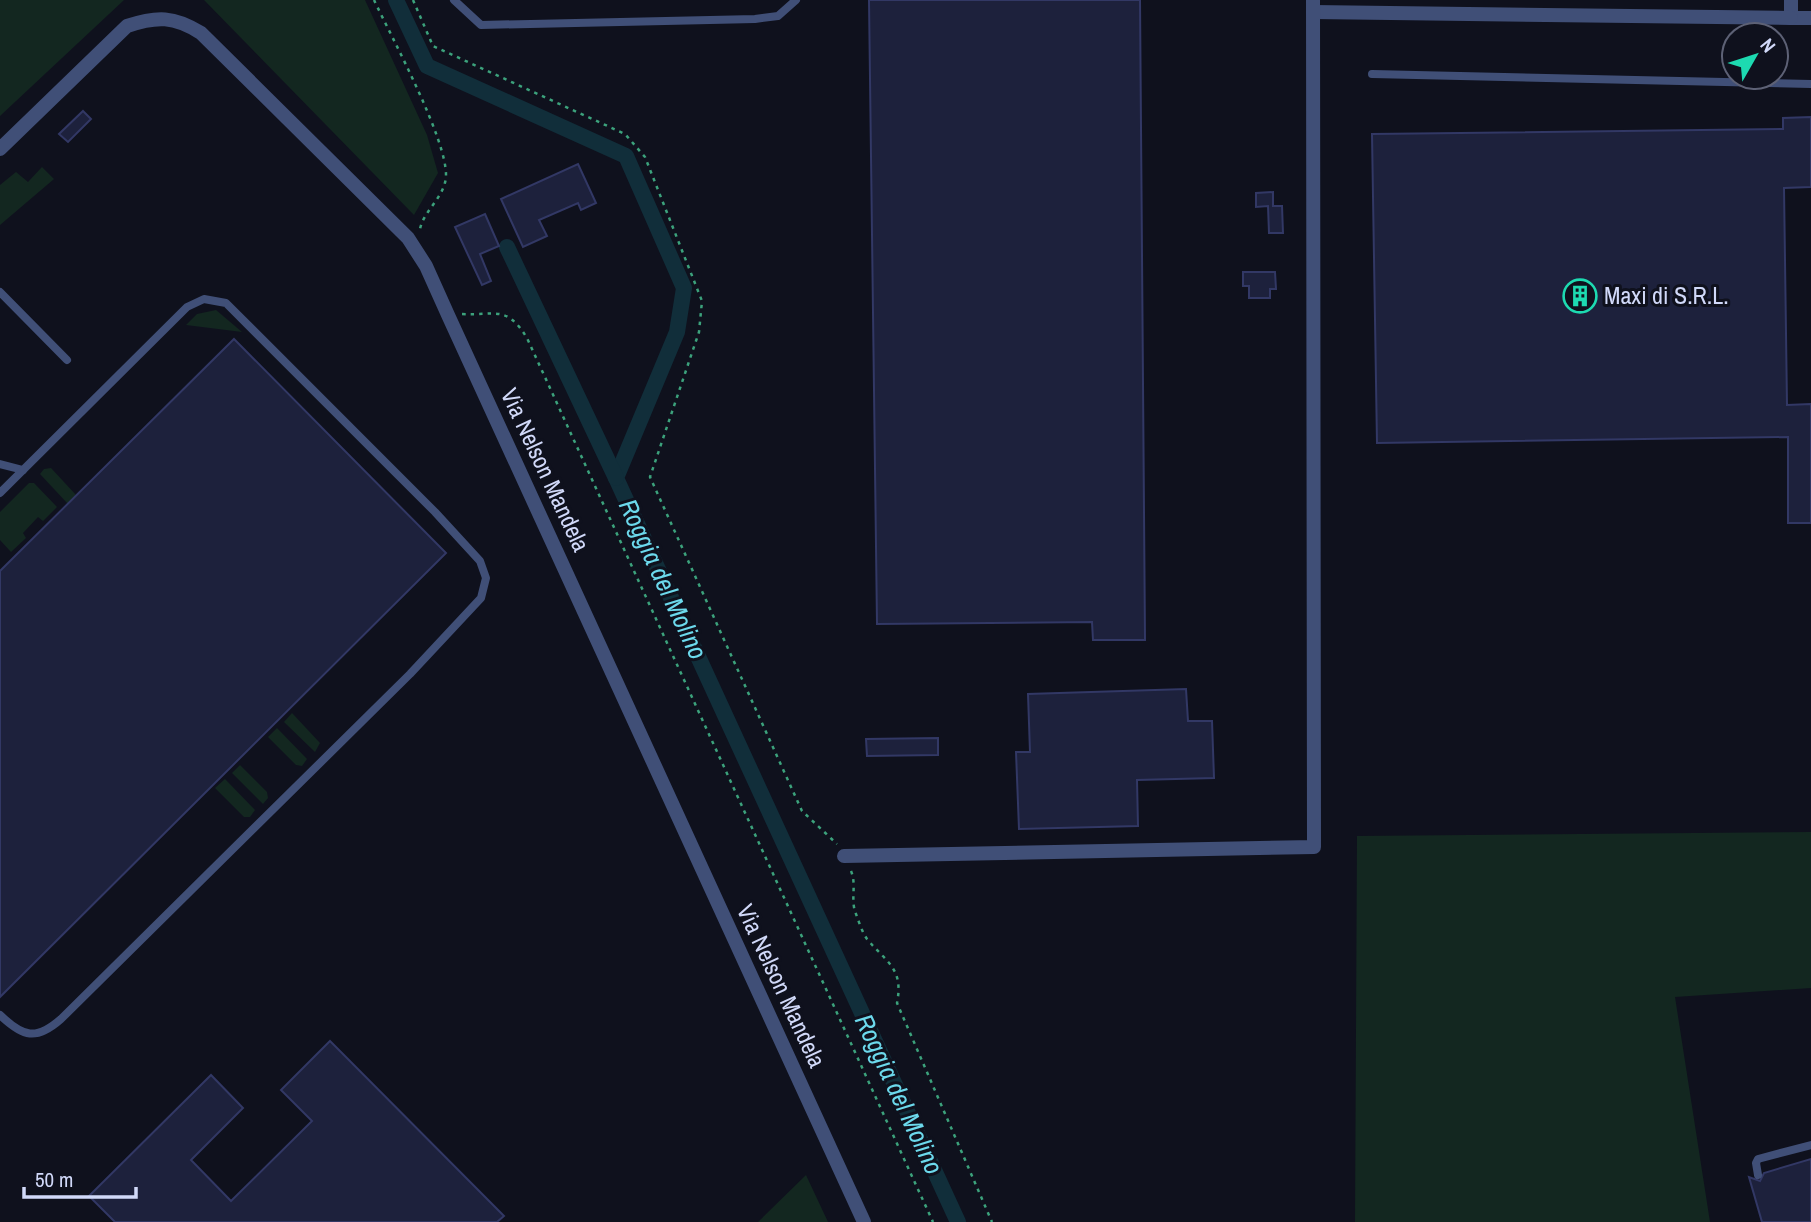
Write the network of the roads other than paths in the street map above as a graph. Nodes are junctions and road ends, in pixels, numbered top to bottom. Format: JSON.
{"nodes":[{"id":1,"x":454,"y":0,"type":"edge"},
{"id":2,"x":796,"y":0,"type":"edge"},
{"id":3,"x":1791,"y":0,"type":"edge"},
{"id":4,"x":1313,"y":6,"type":"edge"},
{"id":5,"x":1791,"y":18,"type":"junction"},
{"id":6,"x":1811,"y":18,"type":"edge"},
{"id":7,"x":1372,"y":74,"type":"dead end"},
{"id":8,"x":1811,"y":84,"type":"edge"},
{"id":9,"x":0,"y":149,"type":"edge"},
{"id":10,"x":0,"y":292,"type":"edge"},
{"id":11,"x":66,"y":360,"type":"dead end"},
{"id":12,"x":0,"y":464,"type":"edge"},
{"id":13,"x":23,"y":470,"type":"junction"},
{"id":14,"x":0,"y":493,"type":"edge"},
{"id":15,"x":844,"y":856,"type":"road end"},
{"id":16,"x":0,"y":1015,"type":"edge"},
{"id":17,"x":1811,"y":1145,"type":"edge"},
{"id":18,"x":1758,"y":1174,"type":"dead end"},
{"id":19,"x":864,"y":1222,"type":"edge"}],
"edges":[{"from":1,"to":2,"type":"lane"},
{"from":3,"to":5,"type":"street"},
{"from":4,"to":5,"type":"street"},
{"from":4,"to":15,"type":"street"},
{"from":5,"to":6,"type":"street"},
{"from":7,"to":8,"type":"lane"},
{"from":9,"to":19,"type":"street","name":"Via Nelson Mandela"},
{"from":10,"to":11,"type":"lane"},
{"from":12,"to":13,"type":"lane"},
{"from":13,"to":14,"type":"lane"},
{"from":13,"to":16,"type":"lane"},
{"from":17,"to":18,"type":"lane"}]}
